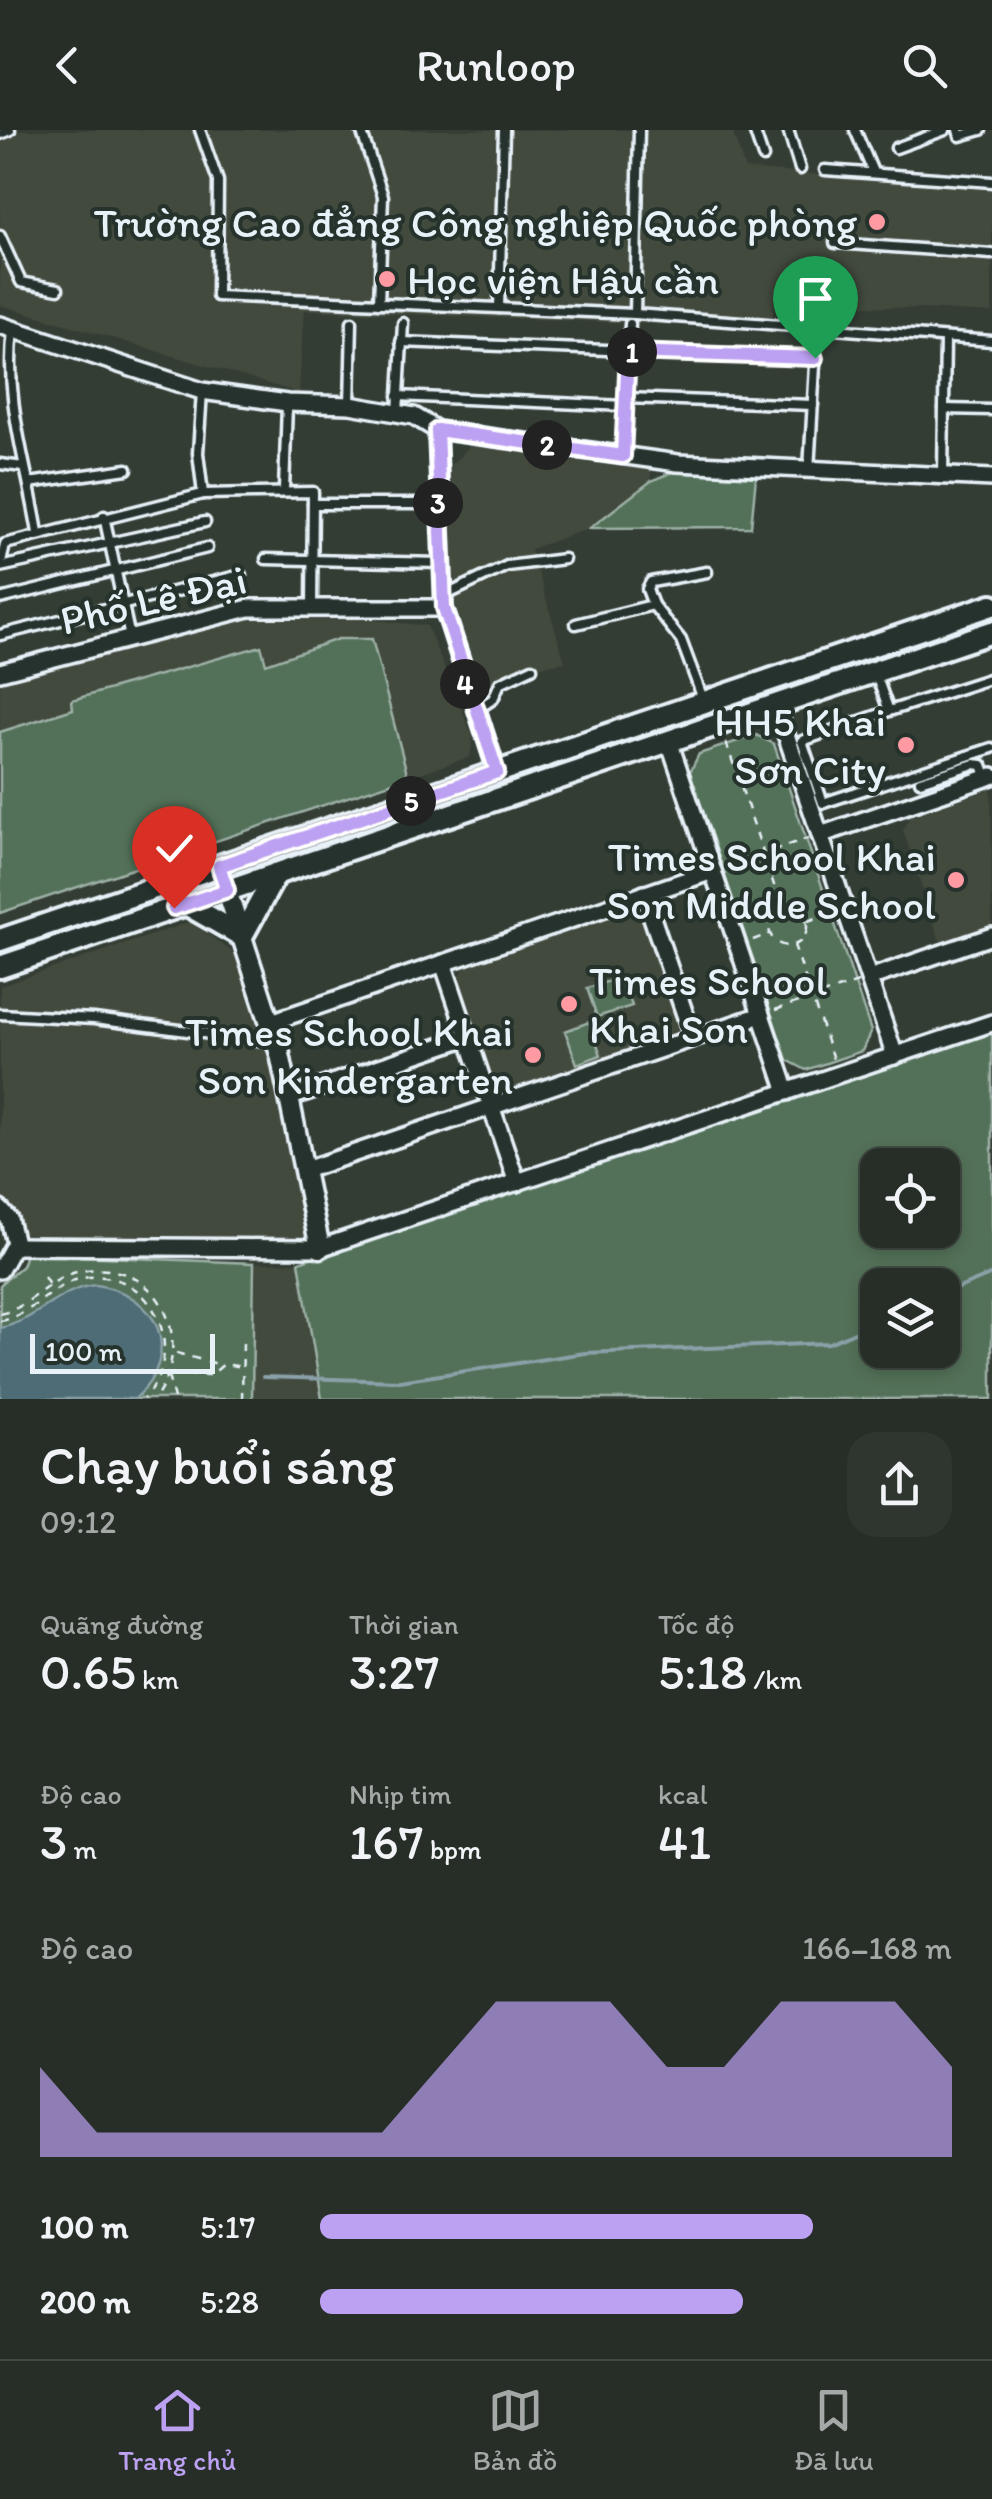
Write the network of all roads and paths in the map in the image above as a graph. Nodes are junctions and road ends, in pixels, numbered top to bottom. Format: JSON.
{"nodes":[{"id":1,"x":10,"y":130,"type":"edge"},
{"id":2,"x":200,"y":130,"type":"edge"},
{"id":3,"x":361,"y":130,"type":"edge"},
{"id":4,"x":504,"y":130,"type":"edge"},
{"id":5,"x":640,"y":130,"type":"edge"},
{"id":6,"x":754,"y":130,"type":"edge"},
{"id":7,"x":788,"y":130,"type":"edge"},
{"id":8,"x":856,"y":130,"type":"edge"},
{"id":9,"x":945,"y":130,"type":"edge"},
{"id":10,"x":958,"y":130,"type":"edge"},
{"id":11,"x":981,"y":130,"type":"edge"},
{"id":12,"x":927,"y":133,"type":"edge"},
{"id":13,"x":0,"y":134,"type":"edge"},
{"id":14,"x":896,"y":148,"type":"dead end"},
{"id":15,"x":763,"y":156,"type":"dead end"},
{"id":16,"x":800,"y":169,"type":"dead end"},
{"id":17,"x":825,"y":170,"type":"dead end"},
{"id":18,"x":872,"y":172,"type":"junction"},
{"id":19,"x":992,"y":182,"type":"edge"},
{"id":20,"x":0,"y":236,"type":"edge"},
{"id":21,"x":836,"y":243,"type":"dead end"},
{"id":22,"x":992,"y":254,"type":"edge"},
{"id":23,"x":58,"y":289,"type":"dead end"},
{"id":24,"x":819,"y":295,"type":"dead end"},
{"id":25,"x":379,"y":304,"type":"junction"},
{"id":26,"x":498,"y":308,"type":"junction"},
{"id":27,"x":632,"y":319,"type":"junction"},
{"id":28,"x":352,"y":322,"type":"dead end"},
{"id":29,"x":402,"y":323,"type":"dead end"},
{"id":30,"x":6,"y":328,"type":"edge"},
{"id":31,"x":817,"y":328,"type":"junction"},
{"id":32,"x":945,"y":339,"type":"junction"},
{"id":33,"x":992,"y":341,"type":"edge"},
{"id":34,"x":401,"y":342,"type":"junction"},
{"id":35,"x":628,"y":352,"type":"junction"},
{"id":36,"x":815,"y":358,"type":"junction"},
{"id":37,"x":202,"y":391,"type":"junction"},
{"id":38,"x":398,"y":396,"type":"junction"},
{"id":39,"x":287,"y":402,"type":"junction"},
{"id":40,"x":626,"y":402,"type":"junction"},
{"id":41,"x":350,"y":405,"type":"junction"},
{"id":42,"x":812,"y":405,"type":"junction"},
{"id":43,"x":944,"y":409,"type":"junction"},
{"id":44,"x":992,"y":410,"type":"edge"},
{"id":45,"x":398,"y":413,"type":"junction"},
{"id":46,"x":437,"y":430,"type":"junction"},
{"id":47,"x":623,"y":456,"type":"junction"},
{"id":48,"x":0,"y":464,"type":"edge"},
{"id":49,"x":23,"y":467,"type":"junction"},
{"id":50,"x":127,"y":469,"type":"dead end"},
{"id":51,"x":809,"y":470,"type":"junction"},
{"id":52,"x":943,"y":476,"type":"junction"},
{"id":53,"x":992,"y":478,"type":"edge"},
{"id":54,"x":29,"y":483,"type":"junction"},
{"id":55,"x":284,"y":490,"type":"junction"},
{"id":56,"x":203,"y":494,"type":"junction"},
{"id":57,"x":313,"y":504,"type":"junction"},
{"id":58,"x":438,"y":504,"type":"junction"},
{"id":59,"x":104,"y":516,"type":"junction"},
{"id":60,"x":205,"y":522,"type":"dead end"},
{"id":61,"x":38,"y":534,"type":"junction"},
{"id":62,"x":109,"y":542,"type":"junction"},
{"id":63,"x":206,"y":548,"type":"dead end"},
{"id":64,"x":312,"y":558,"type":"junction"},
{"id":65,"x":266,"y":559,"type":"dead end"},
{"id":66,"x":564,"y":559,"type":"dead end"},
{"id":67,"x":440,"y":563,"type":"junction"},
{"id":68,"x":114,"y":569,"type":"junction"},
{"id":69,"x":707,"y":572,"type":"dead end"},
{"id":70,"x":241,"y":575,"type":"dead end"},
{"id":71,"x":0,"y":599,"type":"edge"},
{"id":72,"x":443,"y":603,"type":"junction"},
{"id":73,"x":122,"y":604,"type":"junction"},
{"id":74,"x":653,"y":604,"type":"junction"},
{"id":75,"x":992,"y":605,"type":"edge"},
{"id":76,"x":312,"y":608,"type":"junction"},
{"id":77,"x":576,"y":624,"type":"dead end"},
{"id":78,"x":992,"y":632,"type":"edge"},
{"id":79,"x":0,"y":635,"type":"edge"},
{"id":80,"x":130,"y":638,"type":"junction"},
{"id":81,"x":532,"y":668,"type":"dead end"},
{"id":82,"x":0,"y":672,"type":"edge"},
{"id":83,"x":875,"y":672,"type":"junction"},
{"id":84,"x":992,"y":678,"type":"edge"},
{"id":85,"x":768,"y":681,"type":"junction"},
{"id":86,"x":704,"y":702,"type":"junction"},
{"id":87,"x":484,"y":705,"type":"dead end"},
{"id":88,"x":776,"y":705,"type":"junction"},
{"id":89,"x":889,"y":710,"type":"junction"},
{"id":90,"x":660,"y":717,"type":"junction"},
{"id":91,"x":668,"y":741,"type":"junction"},
{"id":92,"x":726,"y":742,"type":"dead end"},
{"id":93,"x":992,"y":748,"type":"edge"},
{"id":94,"x":978,"y":752,"type":"junction"},
{"id":95,"x":497,"y":772,"type":"junction"},
{"id":96,"x":987,"y":773,"type":"edge"},
{"id":97,"x":920,"y":781,"type":"dead end"},
{"id":98,"x":820,"y":834,"type":"junction"},
{"id":99,"x":764,"y":854,"type":"junction"},
{"id":100,"x":219,"y":866,"type":"junction"},
{"id":101,"x":712,"y":871,"type":"junction"},
{"id":102,"x":276,"y":874,"type":"junction"},
{"id":103,"x":227,"y":890,"type":"junction"},
{"id":104,"x":644,"y":894,"type":"junction"},
{"id":105,"x":186,"y":904,"type":"junction"},
{"id":106,"x":845,"y":908,"type":"junction"},
{"id":107,"x":782,"y":909,"type":"junction"},
{"id":108,"x":806,"y":922,"type":"junction"},
{"id":109,"x":770,"y":934,"type":"junction"},
{"id":110,"x":242,"y":936,"type":"junction"},
{"id":111,"x":992,"y":936,"type":"edge"},
{"id":112,"x":0,"y":940,"type":"edge"},
{"id":113,"x":738,"y":945,"type":"junction"},
{"id":114,"x":794,"y":945,"type":"junction"},
{"id":115,"x":443,"y":963,"type":"junction"},
{"id":116,"x":0,"y":967,"type":"edge"},
{"id":117,"x":868,"y":978,"type":"junction"},
{"id":118,"x":812,"y":998,"type":"junction"},
{"id":119,"x":0,"y":1014,"type":"edge"},
{"id":120,"x":761,"y":1015,"type":"junction"},
{"id":121,"x":271,"y":1022,"type":"junction"},
{"id":122,"x":992,"y":1023,"type":"edge"},
{"id":123,"x":468,"y":1036,"type":"junction"},
{"id":124,"x":693,"y":1038,"type":"junction"},
{"id":125,"x":277,"y":1043,"type":"junction"},
{"id":126,"x":895,"y":1056,"type":"junction"},
{"id":127,"x":838,"y":1075,"type":"junction"},
{"id":128,"x":787,"y":1092,"type":"junction"},
{"id":129,"x":290,"y":1097,"type":"junction"},
{"id":130,"x":492,"y":1106,"type":"junction"},
{"id":131,"x":305,"y":1170,"type":"junction"},
{"id":132,"x":518,"y":1183,"type":"junction"},
{"id":133,"x":0,"y":1209,"type":"edge"},
{"id":134,"x":14,"y":1246,"type":"junction"},
{"id":135,"x":320,"y":1248,"type":"junction"},
{"id":136,"x":0,"y":1270,"type":"edge"},
{"id":137,"x":44,"y":1277,"type":"dead end"},
{"id":138,"x":50,"y":1286,"type":"junction"},
{"id":139,"x":0,"y":1314,"type":"edge"},
{"id":140,"x":0,"y":1321,"type":"edge"},
{"id":141,"x":243,"y":1341,"type":"dead end"},
{"id":142,"x":174,"y":1353,"type":"junction"},
{"id":143,"x":222,"y":1366,"type":"junction"},
{"id":144,"x":243,"y":1367,"type":"junction"},
{"id":145,"x":161,"y":1373,"type":"junction"},
{"id":146,"x":168,"y":1375,"type":"junction"},
{"id":147,"x":143,"y":1399,"type":"edge"},
{"id":148,"x":155,"y":1399,"type":"edge"},
{"id":149,"x":174,"y":1399,"type":"edge"},
{"id":150,"x":242,"y":1399,"type":"edge"}],
"edges":[{"from":1,"to":13,"type":"lane"},
{"from":2,"to":25,"type":"lane"},
{"from":3,"to":25,"type":"lane"},
{"from":4,"to":26,"type":"lane"},
{"from":5,"to":27,"type":"lane"},
{"from":6,"to":15,"type":"lane"},
{"from":7,"to":16,"type":"lane"},
{"from":8,"to":18,"type":"lane"},
{"from":9,"to":12,"type":"lane"},
{"from":10,"to":11,"type":"lane"},
{"from":12,"to":14,"type":"lane"},
{"from":17,"to":18,"type":"lane"},
{"from":18,"to":19,"type":"lane"},
{"from":20,"to":23,"type":"lane"},
{"from":21,"to":22,"type":"lane"},
{"from":24,"to":31,"type":"lane"},
{"from":25,"to":26,"type":"lane"},
{"from":26,"to":27,"type":"lane"},
{"from":27,"to":31,"type":"lane"},
{"from":27,"to":35,"type":"lane"},
{"from":28,"to":41,"type":"lane"},
{"from":29,"to":34,"type":"lane"},
{"from":30,"to":37,"type":"street"},
{"from":30,"to":49,"type":"lane"},
{"from":31,"to":32,"type":"lane"},
{"from":31,"to":36,"type":"lane"},
{"from":32,"to":33,"type":"lane"},
{"from":32,"to":43,"type":"lane"},
{"from":34,"to":35,"type":"lane"},
{"from":34,"to":38,"type":"lane"},
{"from":35,"to":36,"type":"lane"},
{"from":35,"to":40,"type":"lane"},
{"from":36,"to":42,"type":"lane"},
{"from":37,"to":39,"type":"street"},
{"from":37,"to":56,"type":"lane"},
{"from":38,"to":40,"type":"lane"},
{"from":38,"to":45,"type":"lane"},
{"from":39,"to":41,"type":"street"},
{"from":39,"to":55,"type":"lane"},
{"from":40,"to":42,"type":"lane"},
{"from":40,"to":47,"type":"lane"},
{"from":41,"to":45,"type":"street"},
{"from":42,"to":51,"type":"lane"},
{"from":43,"to":44,"type":"lane"},
{"from":43,"to":52,"type":"lane"},
{"from":45,"to":46,"type":"street"},
{"from":46,"to":47,"type":"street"},
{"from":46,"to":58,"type":"street"},
{"from":47,"to":51,"type":"street"},
{"from":48,"to":49,"type":"lane"},
{"from":49,"to":54,"type":"lane"},
{"from":50,"to":54,"type":"lane"},
{"from":51,"to":52,"type":"street"},
{"from":52,"to":53,"type":"street"},
{"from":54,"to":61,"type":"lane"},
{"from":55,"to":56,"type":"lane"},
{"from":55,"to":57,"type":"lane"},
{"from":56,"to":59,"type":"lane"},
{"from":57,"to":58,"type":"lane"},
{"from":57,"to":64,"type":"lane"},
{"from":58,"to":67,"type":"street"},
{"from":59,"to":61,"type":"lane"},
{"from":59,"to":62,"type":"lane"},
{"from":60,"to":62,"type":"lane"},
{"from":61,"to":62,"type":"lane"},
{"from":62,"to":68,"type":"lane"},
{"from":63,"to":68,"type":"lane"},
{"from":64,"to":65,"type":"lane"},
{"from":64,"to":67,"type":"lane"},
{"from":64,"to":76,"type":"lane"},
{"from":66,"to":72,"type":"lane"},
{"from":67,"to":72,"type":"street"},
{"from":68,"to":71,"type":"lane"},
{"from":68,"to":73,"type":"lane"},
{"from":69,"to":74,"type":"lane"},
{"from":70,"to":73,"type":"lane"},
{"from":72,"to":76,"type":"street","name":"Phố Lê Đại"},
{"from":72,"to":95,"type":"street"},
{"from":73,"to":79,"type":"lane"},
{"from":73,"to":80,"type":"lane"},
{"from":74,"to":77,"type":"lane"},
{"from":74,"to":86,"type":"lane"},
{"from":75,"to":85,"type":"main road"},
{"from":76,"to":80,"type":"street","name":"Phố Lê Đại"},
{"from":78,"to":83,"type":"main road"},
{"from":80,"to":82,"type":"street","name":"Phố Lê Đại"},
{"from":81,"to":87,"type":"lane"},
{"from":83,"to":88,"type":"main road"},
{"from":83,"to":89,"type":"lane"},
{"from":84,"to":89,"type":"lane"},
{"from":85,"to":86,"type":"main road"},
{"from":85,"to":88,"type":"main road"},
{"from":86,"to":90,"type":"main road"},
{"from":88,"to":91,"type":"main road"},
{"from":88,"to":98,"type":"street"},
{"from":89,"to":94,"type":"lane"},
{"from":90,"to":91,"type":"main road"},
{"from":90,"to":95,"type":"main road"},
{"from":91,"to":101,"type":"street"},
{"from":91,"to":102,"type":"main road"},
{"from":92,"to":99,"type":"path"},
{"from":93,"to":94,"type":"lane"},
{"from":94,"to":96,"type":"lane"},
{"from":95,"to":100,"type":"main road"},
{"from":96,"to":97,"type":"lane"},
{"from":96,"to":98,"type":"street"},
{"from":98,"to":99,"type":"path"},
{"from":98,"to":106,"type":"street"},
{"from":99,"to":101,"type":"path"},
{"from":99,"to":107,"type":"path"},
{"from":100,"to":103,"type":"street"},
{"from":100,"to":112,"type":"main road"},
{"from":101,"to":104,"type":"street"},
{"from":101,"to":113,"type":"street"},
{"from":102,"to":103,"type":"main road"},
{"from":102,"to":110,"type":"main road"},
{"from":103,"to":105,"type":"main road"},
{"from":103,"to":110,"type":"street"},
{"from":104,"to":115,"type":"street"},
{"from":104,"to":124,"type":"street"},
{"from":105,"to":110,"type":"main road"},
{"from":105,"to":116,"type":"main road"},
{"from":106,"to":108,"type":"path"},
{"from":106,"to":117,"type":"street"},
{"from":107,"to":108,"type":"path"},
{"from":107,"to":109,"type":"path"},
{"from":108,"to":114,"type":"path"},
{"from":109,"to":113,"type":"path"},
{"from":109,"to":114,"type":"path"},
{"from":110,"to":121,"type":"street"},
{"from":111,"to":117,"type":"street"},
{"from":113,"to":120,"type":"street"},
{"from":114,"to":118,"type":"path"},
{"from":115,"to":121,"type":"street"},
{"from":115,"to":123,"type":"street"},
{"from":117,"to":118,"type":"path"},
{"from":117,"to":126,"type":"street"},
{"from":118,"to":120,"type":"path"},
{"from":118,"to":127,"type":"path"},
{"from":119,"to":125,"type":"lane"},
{"from":120,"to":124,"type":"street"},
{"from":120,"to":128,"type":"street"},
{"from":121,"to":125,"type":"street"},
{"from":122,"to":126,"type":"street"},
{"from":123,"to":129,"type":"street"},
{"from":123,"to":130,"type":"street"},
{"from":124,"to":130,"type":"street"},
{"from":125,"to":129,"type":"street"},
{"from":126,"to":127,"type":"street"},
{"from":127,"to":128,"type":"street"},
{"from":128,"to":132,"type":"street"},
{"from":129,"to":131,"type":"street"},
{"from":130,"to":131,"type":"street"},
{"from":130,"to":132,"type":"street"},
{"from":131,"to":135,"type":"street"},
{"from":132,"to":135,"type":"street"},
{"from":133,"to":134,"type":"street"},
{"from":134,"to":135,"type":"street"},
{"from":134,"to":136,"type":"street"},
{"from":137,"to":138,"type":"path"},
{"from":138,"to":139,"type":"path"},
{"from":138,"to":142,"type":"path"},
{"from":140,"to":145,"type":"path"},
{"from":141,"to":144,"type":"path"},
{"from":142,"to":143,"type":"path"},
{"from":142,"to":146,"type":"path"},
{"from":143,"to":144,"type":"path"},
{"from":143,"to":146,"type":"path"},
{"from":144,"to":150,"type":"path"},
{"from":145,"to":146,"type":"path"},
{"from":145,"to":147,"type":"path"},
{"from":146,"to":148,"type":"path"},
{"from":146,"to":149,"type":"path"}]}
